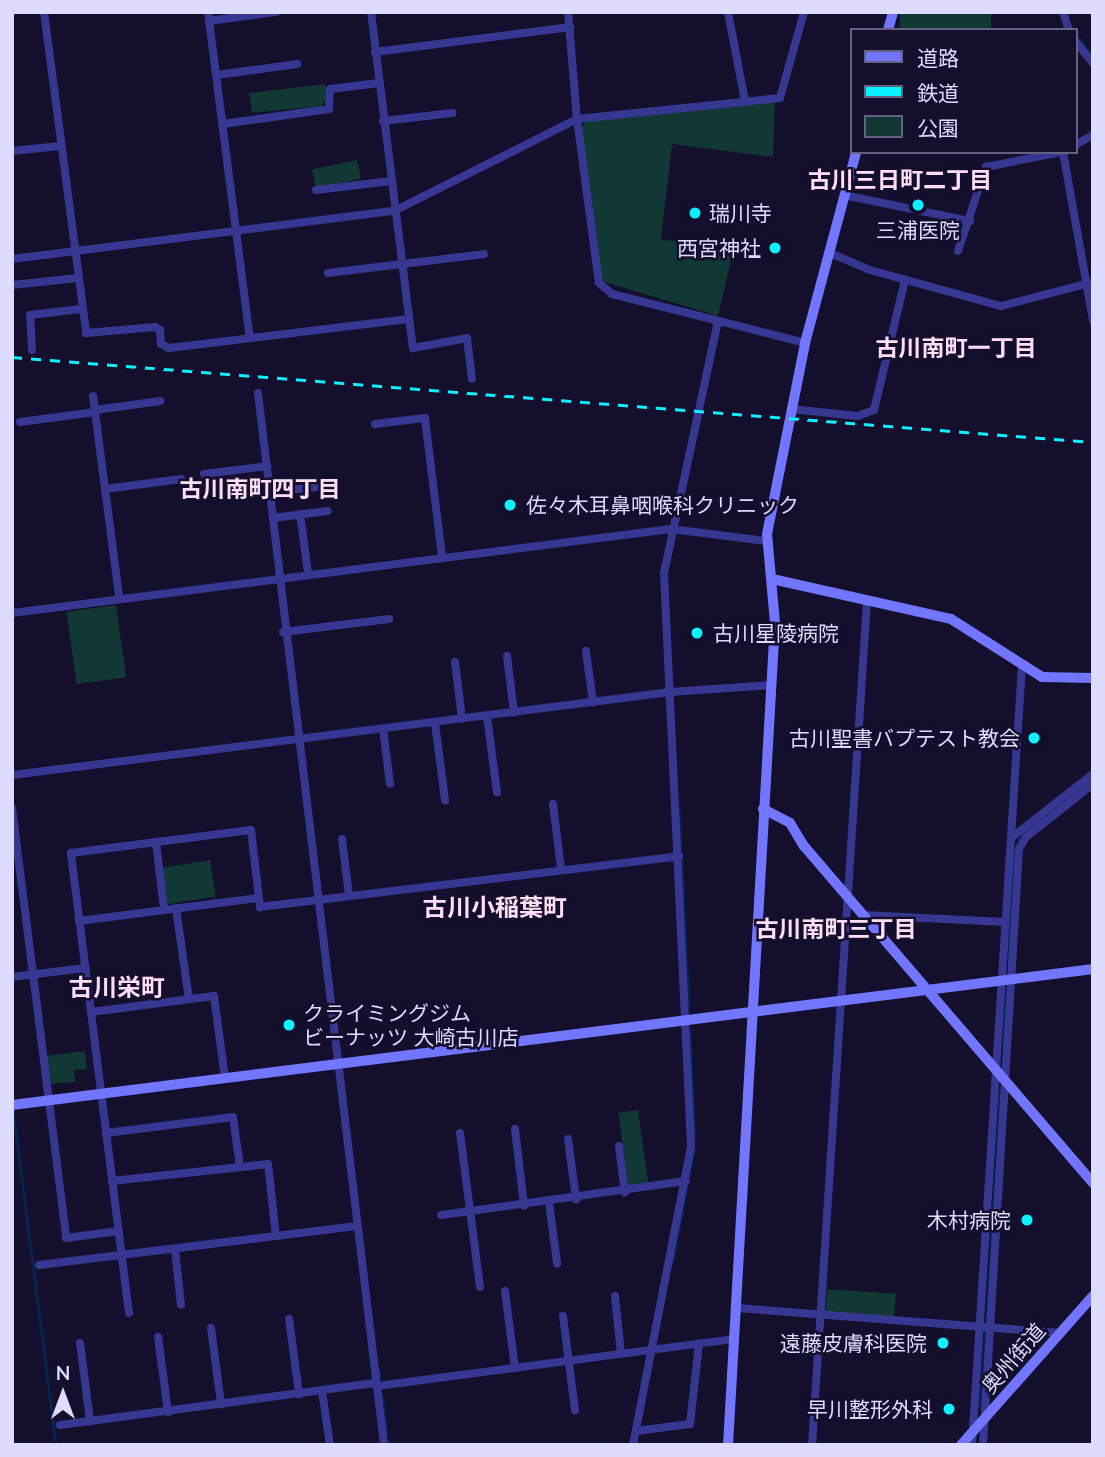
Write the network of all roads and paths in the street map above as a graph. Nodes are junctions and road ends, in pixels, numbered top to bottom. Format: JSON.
{"nodes":[{"id":1,"x":44,"y":12,"type":"edge"},
{"id":2,"x":276,"y":12,"type":"edge"},
{"id":3,"x":370,"y":12,"type":"edge"},
{"id":4,"x":568,"y":12,"type":"edge"},
{"id":5,"x":728,"y":12,"type":"edge"},
{"id":6,"x":804,"y":12,"type":"edge"},
{"id":7,"x":209,"y":17,"type":"edge"},
{"id":8,"x":570,"y":27,"type":"junction"},
{"id":9,"x":1077,"y":43,"type":"edge"},
{"id":10,"x":375,"y":52,"type":"junction"},
{"id":11,"x":1093,"y":63,"type":"edge"},
{"id":12,"x":297,"y":64,"type":"dead end"},
{"id":13,"x":216,"y":75,"type":"junction"},
{"id":14,"x":379,"y":83,"type":"junction"},
{"id":15,"x":745,"y":101,"type":"junction"},
{"id":16,"x":453,"y":113,"type":"dead end"},
{"id":17,"x":577,"y":119,"type":"junction"},
{"id":18,"x":383,"y":121,"type":"junction"},
{"id":19,"x":223,"y":124,"type":"junction"},
{"id":20,"x":1093,"y":135,"type":"edge"},
{"id":21,"x":1077,"y":144,"type":"edge"},
{"id":22,"x":60,"y":146,"type":"junction"},
{"id":23,"x":12,"y":151,"type":"edge"},
{"id":24,"x":855,"y":154,"type":"edge"},
{"id":25,"x":1052,"y":154,"type":"edge"},
{"id":26,"x":1062,"y":154,"type":"edge"},
{"id":27,"x":391,"y":181,"type":"junction"},
{"id":28,"x":316,"y":190,"type":"dead end"},
{"id":29,"x":844,"y":195,"type":"junction"},
{"id":30,"x":394,"y":212,"type":"junction"},
{"id":31,"x":970,"y":221,"type":"junction"},
{"id":32,"x":236,"y":231,"type":"junction"},
{"id":33,"x":75,"y":251,"type":"junction"},
{"id":34,"x":958,"y":251,"type":"dead end"},
{"id":35,"x":828,"y":253,"type":"junction"},
{"id":36,"x":484,"y":254,"type":"dead end"},
{"id":37,"x":12,"y":259,"type":"edge"},
{"id":38,"x":401,"y":265,"type":"junction"},
{"id":39,"x":328,"y":273,"type":"dead end"},
{"id":40,"x":78,"y":278,"type":"junction"},
{"id":41,"x":905,"y":280,"type":"junction"},
{"id":42,"x":1090,"y":283,"type":"edge"},
{"id":43,"x":12,"y":285,"type":"edge"},
{"id":44,"x":81,"y":309,"type":"junction"},
{"id":45,"x":408,"y":319,"type":"junction"},
{"id":46,"x":1093,"y":321,"type":"edge"},
{"id":47,"x":718,"y":323,"type":"junction"},
{"id":48,"x":250,"y":338,"type":"junction"},
{"id":49,"x":805,"y":343,"type":"junction"},
{"id":50,"x":32,"y":349,"type":"dead end"},
{"id":51,"x":472,"y":379,"type":"dead end"},
{"id":52,"x":258,"y":393,"type":"dead end"},
{"id":53,"x":93,"y":396,"type":"dead end"},
{"id":54,"x":160,"y":401,"type":"dead end"},
{"id":55,"x":791,"y":409,"type":"junction"},
{"id":56,"x":95,"y":411,"type":"junction"},
{"id":57,"x":20,"y":422,"type":"dead end"},
{"id":58,"x":374,"y":424,"type":"dead end"},
{"id":59,"x":267,"y":466,"type":"junction"},
{"id":60,"x":205,"y":474,"type":"dead end"},
{"id":61,"x":181,"y":479,"type":"dead end"},
{"id":62,"x":325,"y":485,"type":"dead end"},
{"id":63,"x":105,"y":489,"type":"junction"},
{"id":64,"x":270,"y":492,"type":"junction"},
{"id":65,"x":328,"y":511,"type":"dead end"},
{"id":66,"x":300,"y":514,"type":"junction"},
{"id":67,"x":273,"y":518,"type":"junction"},
{"id":68,"x":671,"y":529,"type":"junction"},
{"id":69,"x":766,"y":541,"type":"junction"},
{"id":70,"x":442,"y":556,"type":"junction"},
{"id":71,"x":308,"y":573,"type":"junction"},
{"id":72,"x":277,"y":577,"type":"junction"},
{"id":73,"x":772,"y":579,"type":"junction"},
{"id":74,"x":120,"y":597,"type":"junction"},
{"id":75,"x":866,"y":601,"type":"junction"},
{"id":76,"x":12,"y":613,"type":"edge"},
{"id":77,"x":389,"y":619,"type":"dead end"},
{"id":78,"x":283,"y":632,"type":"junction"},
{"id":79,"x":586,"y":651,"type":"dead end"},
{"id":80,"x":506,"y":656,"type":"dead end"},
{"id":81,"x":454,"y":662,"type":"dead end"},
{"id":82,"x":1022,"y":666,"type":"junction"},
{"id":83,"x":1093,"y":678,"type":"edge"},
{"id":84,"x":771,"y":685,"type":"junction"},
{"id":85,"x":671,"y":692,"type":"junction"},
{"id":86,"x":593,"y":703,"type":"junction"},
{"id":87,"x":514,"y":713,"type":"junction"},
{"id":88,"x":487,"y":716,"type":"junction"},
{"id":89,"x":462,"y":719,"type":"junction"},
{"id":90,"x":435,"y":723,"type":"junction"},
{"id":91,"x":383,"y":729,"type":"junction"},
{"id":92,"x":297,"y":740,"type":"junction"},
{"id":93,"x":1093,"y":774,"type":"edge"},
{"id":94,"x":12,"y":775,"type":"edge"},
{"id":95,"x":1093,"y":784,"type":"edge"},
{"id":96,"x":390,"y":785,"type":"dead end"},
{"id":97,"x":497,"y":792,"type":"dead end"},
{"id":98,"x":445,"y":800,"type":"dead end"},
{"id":99,"x":553,"y":804,"type":"dead end"},
{"id":100,"x":12,"y":808,"type":"edge"},
{"id":101,"x":763,"y":809,"type":"junction"},
{"id":102,"x":1011,"y":838,"type":"junction"},
{"id":103,"x":342,"y":839,"type":"dead end"},
{"id":104,"x":156,"y":842,"type":"junction"},
{"id":105,"x":680,"y":856,"type":"junction"},
{"id":106,"x":561,"y":869,"type":"junction"},
{"id":107,"x":1013,"y":878,"type":"junction"},
{"id":108,"x":349,"y":895,"type":"junction"},
{"id":109,"x":847,"y":897,"type":"junction"},
{"id":110,"x":259,"y":898,"type":"junction"},
{"id":111,"x":316,"y":900,"type":"junction"},
{"id":112,"x":176,"y":908,"type":"junction"},
{"id":113,"x":164,"y":909,"type":"junction"},
{"id":114,"x":863,"y":915,"type":"junction"},
{"id":115,"x":79,"y":921,"type":"junction"},
{"id":116,"x":1005,"y":922,"type":"junction"},
{"id":117,"x":85,"y":968,"type":"junction"},
{"id":118,"x":1093,"y":969,"type":"edge"},
{"id":119,"x":30,"y":975,"type":"junction"},
{"id":120,"x":12,"y":977,"type":"edge"},
{"id":121,"x":1007,"y":980,"type":"junction"},
{"id":122,"x":927,"y":990,"type":"junction"},
{"id":123,"x":189,"y":999,"type":"junction"},
{"id":124,"x":841,"y":1000,"type":"junction"},
{"id":125,"x":753,"y":1010,"type":"junction"},
{"id":126,"x":91,"y":1012,"type":"junction"},
{"id":127,"x":688,"y":1018,"type":"junction"},
{"id":128,"x":337,"y":1063,"type":"junction"},
{"id":129,"x":996,"y":1071,"type":"junction"},
{"id":130,"x":225,"y":1078,"type":"junction"},
{"id":131,"x":1005,"y":1082,"type":"junction"},
{"id":132,"x":101,"y":1094,"type":"junction"},
{"id":133,"x":47,"y":1100,"type":"junction"},
{"id":134,"x":15,"y":1104,"type":"edge"},
{"id":135,"x":515,"y":1129,"type":"dead end"},
{"id":136,"x":106,"y":1133,"type":"junction"},
{"id":137,"x":460,"y":1133,"type":"dead end"},
{"id":138,"x":568,"y":1139,"type":"dead end"},
{"id":139,"x":619,"y":1146,"type":"dead end"},
{"id":140,"x":240,"y":1167,"type":"junction"},
{"id":141,"x":113,"y":1181,"type":"junction"},
{"id":142,"x":686,"y":1181,"type":"junction"},
{"id":143,"x":1093,"y":1183,"type":"edge"},
{"id":144,"x":625,"y":1193,"type":"junction"},
{"id":145,"x":576,"y":1199,"type":"junction"},
{"id":146,"x":549,"y":1202,"type":"junction"},
{"id":147,"x":524,"y":1205,"type":"junction"},
{"id":148,"x":470,"y":1211,"type":"junction"},
{"id":149,"x":441,"y":1215,"type":"dead end"},
{"id":150,"x":356,"y":1226,"type":"junction"},
{"id":151,"x":119,"y":1231,"type":"junction"},
{"id":152,"x":276,"y":1236,"type":"junction"},
{"id":153,"x":174,"y":1249,"type":"junction"},
{"id":154,"x":122,"y":1256,"type":"junction"},
{"id":155,"x":557,"y":1263,"type":"dead end"},
{"id":156,"x":39,"y":1265,"type":"dead end"},
{"id":157,"x":480,"y":1287,"type":"dead end"},
{"id":158,"x":505,"y":1291,"type":"dead end"},
{"id":159,"x":615,"y":1296,"type":"dead end"},
{"id":160,"x":1093,"y":1296,"type":"edge"},
{"id":161,"x":181,"y":1305,"type":"dead end"},
{"id":162,"x":737,"y":1308,"type":"junction"},
{"id":163,"x":129,"y":1313,"type":"dead end"},
{"id":164,"x":820,"y":1314,"type":"junction"},
{"id":165,"x":563,"y":1316,"type":"dead end"},
{"id":166,"x":289,"y":1319,"type":"dead end"},
{"id":167,"x":985,"y":1327,"type":"junction"},
{"id":168,"x":211,"y":1328,"type":"dead end"},
{"id":169,"x":1060,"y":1333,"type":"junction"},
{"id":170,"x":158,"y":1337,"type":"dead end"},
{"id":171,"x":735,"y":1339,"type":"junction"},
{"id":172,"x":80,"y":1343,"type":"dead end"},
{"id":173,"x":699,"y":1344,"type":"junction"},
{"id":174,"x":653,"y":1350,"type":"junction"},
{"id":175,"x":621,"y":1354,"type":"junction"},
{"id":176,"x":569,"y":1361,"type":"junction"},
{"id":177,"x":515,"y":1368,"type":"junction"},
{"id":178,"x":376,"y":1385,"type":"junction"},
{"id":179,"x":322,"y":1391,"type":"junction"},
{"id":180,"x":299,"y":1394,"type":"junction"},
{"id":181,"x":221,"y":1404,"type":"junction"},
{"id":182,"x":575,"y":1410,"type":"dead end"},
{"id":183,"x":169,"y":1412,"type":"junction"},
{"id":184,"x":984,"y":1420,"type":"junction"},
{"id":185,"x":90,"y":1421,"type":"junction"},
{"id":186,"x":60,"y":1425,"type":"dead end"},
{"id":187,"x":636,"y":1431,"type":"junction"},
{"id":188,"x":973,"y":1432,"type":"junction"},
{"id":189,"x":330,"y":1445,"type":"edge"},
{"id":190,"x":384,"y":1445,"type":"edge"},
{"id":191,"x":633,"y":1445,"type":"edge"},
{"id":192,"x":728,"y":1445,"type":"edge"},
{"id":193,"x":812,"y":1445,"type":"edge"},
{"id":194,"x":961,"y":1445,"type":"edge"},
{"id":195,"x":972,"y":1445,"type":"edge"},
{"id":196,"x":983,"y":1445,"type":"edge"}],
"edges":[{"from":1,"to":22,"type":"street"},
{"from":2,"to":7,"type":"street"},
{"from":3,"to":10,"type":"street"},
{"from":4,"to":8,"type":"street"},
{"from":5,"to":15,"type":"street"},
{"from":6,"to":15,"type":"street"},
{"from":7,"to":13,"type":"street"},
{"from":8,"to":10,"type":"street"},
{"from":8,"to":17,"type":"street"},
{"from":9,"to":11,"type":"street"},
{"from":10,"to":14,"type":"street"},
{"from":12,"to":13,"type":"street"},
{"from":13,"to":19,"type":"street"},
{"from":14,"to":18,"type":"street"},
{"from":14,"to":19,"type":"street"},
{"from":15,"to":17,"type":"street"},
{"from":16,"to":18,"type":"street"},
{"from":17,"to":30,"type":"street"},
{"from":17,"to":47,"type":"street"},
{"from":18,"to":27,"type":"street"},
{"from":19,"to":32,"type":"street"},
{"from":20,"to":21,"type":"street"},
{"from":22,"to":23,"type":"street"},
{"from":22,"to":33,"type":"street"},
{"from":24,"to":29,"type":"street"},
{"from":25,"to":31,"type":"street"},
{"from":26,"to":42,"type":"street"},
{"from":27,"to":28,"type":"street"},
{"from":27,"to":30,"type":"street"},
{"from":29,"to":31,"type":"street"},
{"from":29,"to":35,"type":"street"},
{"from":30,"to":32,"type":"street"},
{"from":30,"to":38,"type":"street"},
{"from":31,"to":34,"type":"street"},
{"from":32,"to":33,"type":"street"},
{"from":32,"to":48,"type":"street"},
{"from":33,"to":37,"type":"street"},
{"from":33,"to":40,"type":"street"},
{"from":35,"to":41,"type":"street"},
{"from":35,"to":49,"type":"street"},
{"from":36,"to":38,"type":"street"},
{"from":38,"to":39,"type":"street"},
{"from":38,"to":45,"type":"street"},
{"from":40,"to":43,"type":"street"},
{"from":40,"to":44,"type":"street"},
{"from":41,"to":42,"type":"street"},
{"from":41,"to":55,"type":"street"},
{"from":42,"to":46,"type":"street"},
{"from":44,"to":48,"type":"street"},
{"from":44,"to":50,"type":"street"},
{"from":45,"to":48,"type":"street"},
{"from":45,"to":51,"type":"street"},
{"from":47,"to":49,"type":"street"},
{"from":47,"to":68,"type":"street"},
{"from":49,"to":55,"type":"street"},
{"from":52,"to":59,"type":"street"},
{"from":53,"to":56,"type":"street"},
{"from":54,"to":56,"type":"street"},
{"from":55,"to":69,"type":"street"},
{"from":56,"to":57,"type":"street"},
{"from":56,"to":63,"type":"street"},
{"from":58,"to":70,"type":"street"},
{"from":59,"to":60,"type":"street"},
{"from":59,"to":64,"type":"street"},
{"from":61,"to":63,"type":"street"},
{"from":62,"to":64,"type":"street"},
{"from":63,"to":74,"type":"street"},
{"from":64,"to":67,"type":"street"},
{"from":65,"to":66,"type":"street"},
{"from":66,"to":67,"type":"street"},
{"from":66,"to":71,"type":"street"},
{"from":67,"to":72,"type":"street"},
{"from":68,"to":69,"type":"street"},
{"from":68,"to":70,"type":"street"},
{"from":68,"to":85,"type":"street"},
{"from":69,"to":73,"type":"street"},
{"from":70,"to":71,"type":"street"},
{"from":71,"to":72,"type":"street"},
{"from":72,"to":74,"type":"street"},
{"from":72,"to":78,"type":"street"},
{"from":73,"to":75,"type":"street"},
{"from":73,"to":84,"type":"street"},
{"from":74,"to":76,"type":"street"},
{"from":75,"to":82,"type":"street"},
{"from":75,"to":109,"type":"street"},
{"from":77,"to":78,"type":"street"},
{"from":78,"to":92,"type":"street"},
{"from":79,"to":86,"type":"street"},
{"from":80,"to":87,"type":"street"},
{"from":81,"to":89,"type":"street"},
{"from":82,"to":83,"type":"street"},
{"from":82,"to":102,"type":"street"},
{"from":84,"to":85,"type":"street"},
{"from":84,"to":101,"type":"street"},
{"from":85,"to":86,"type":"street"},
{"from":85,"to":105,"type":"street"},
{"from":86,"to":87,"type":"street"},
{"from":87,"to":88,"type":"street"},
{"from":88,"to":89,"type":"street"},
{"from":88,"to":97,"type":"street"},
{"from":89,"to":90,"type":"street"},
{"from":90,"to":91,"type":"street"},
{"from":90,"to":98,"type":"street"},
{"from":91,"to":92,"type":"street"},
{"from":91,"to":96,"type":"street"},
{"from":92,"to":94,"type":"street"},
{"from":92,"to":111,"type":"street"},
{"from":93,"to":102,"type":"street"},
{"from":95,"to":107,"type":"street"},
{"from":99,"to":106,"type":"street"},
{"from":100,"to":119,"type":"street"},
{"from":101,"to":109,"type":"street"},
{"from":101,"to":125,"type":"street"},
{"from":102,"to":107,"type":"street"},
{"from":103,"to":108,"type":"street"},
{"from":104,"to":110,"type":"street"},
{"from":104,"to":113,"type":"street"},
{"from":104,"to":115,"type":"street"},
{"from":105,"to":106,"type":"street"},
{"from":105,"to":127,"type":"street"},
{"from":106,"to":108,"type":"street"},
{"from":107,"to":116,"type":"street"},
{"from":107,"to":121,"type":"street"},
{"from":108,"to":111,"type":"street"},
{"from":109,"to":114,"type":"street"},
{"from":109,"to":124,"type":"street"},
{"from":110,"to":111,"type":"street"},
{"from":110,"to":112,"type":"street"},
{"from":111,"to":128,"type":"street"},
{"from":112,"to":113,"type":"street"},
{"from":112,"to":123,"type":"street"},
{"from":113,"to":115,"type":"street"},
{"from":114,"to":116,"type":"street"},
{"from":114,"to":122,"type":"street"},
{"from":115,"to":117,"type":"street"},
{"from":116,"to":121,"type":"street"},
{"from":117,"to":119,"type":"street"},
{"from":117,"to":126,"type":"street"},
{"from":118,"to":121,"type":"street"},
{"from":119,"to":120,"type":"street"},
{"from":119,"to":133,"type":"street"},
{"from":121,"to":122,"type":"street"},
{"from":121,"to":129,"type":"street"},
{"from":121,"to":131,"type":"street"},
{"from":122,"to":124,"type":"street"},
{"from":122,"to":129,"type":"street"},
{"from":123,"to":126,"type":"street"},
{"from":123,"to":130,"type":"street"},
{"from":124,"to":125,"type":"street"},
{"from":124,"to":164,"type":"street"},
{"from":125,"to":127,"type":"street"},
{"from":125,"to":162,"type":"street"},
{"from":126,"to":132,"type":"street"},
{"from":127,"to":128,"type":"street"},
{"from":127,"to":142,"type":"street"},
{"from":128,"to":130,"type":"street"},
{"from":128,"to":150,"type":"street"},
{"from":129,"to":131,"type":"street"},
{"from":129,"to":167,"type":"street"},
{"from":130,"to":132,"type":"street"},
{"from":131,"to":143,"type":"street"},
{"from":131,"to":167,"type":"street"},
{"from":132,"to":133,"type":"street"},
{"from":132,"to":136,"type":"street"},
{"from":133,"to":134,"type":"street"},
{"from":133,"to":151,"type":"street"},
{"from":135,"to":147,"type":"street"},
{"from":136,"to":140,"type":"street"},
{"from":136,"to":141,"type":"street"},
{"from":137,"to":148,"type":"street"},
{"from":138,"to":145,"type":"street"},
{"from":139,"to":144,"type":"street"},
{"from":140,"to":141,"type":"street"},
{"from":140,"to":152,"type":"street"},
{"from":141,"to":151,"type":"street"},
{"from":142,"to":144,"type":"street"},
{"from":142,"to":174,"type":"street"},
{"from":144,"to":145,"type":"street"},
{"from":145,"to":146,"type":"street"},
{"from":146,"to":147,"type":"street"},
{"from":146,"to":155,"type":"street"},
{"from":147,"to":148,"type":"street"},
{"from":148,"to":149,"type":"street"},
{"from":148,"to":157,"type":"street"},
{"from":150,"to":152,"type":"street"},
{"from":150,"to":178,"type":"street"},
{"from":151,"to":154,"type":"street"},
{"from":152,"to":153,"type":"street"},
{"from":153,"to":154,"type":"street"},
{"from":153,"to":161,"type":"street"},
{"from":154,"to":156,"type":"street"},
{"from":154,"to":163,"type":"street"},
{"from":158,"to":177,"type":"street"},
{"from":159,"to":175,"type":"street"},
{"from":160,"to":169,"type":"street","name":"奥州街道"},
{"from":162,"to":164,"type":"street"},
{"from":162,"to":171,"type":"street"},
{"from":164,"to":167,"type":"street"},
{"from":164,"to":193,"type":"street"},
{"from":165,"to":176,"type":"street"},
{"from":166,"to":180,"type":"street"},
{"from":167,"to":169,"type":"street"},
{"from":167,"to":184,"type":"street"},
{"from":167,"to":188,"type":"street"},
{"from":168,"to":181,"type":"street"},
{"from":169,"to":184,"type":"street","name":"奥州街道"},
{"from":170,"to":183,"type":"street"},
{"from":171,"to":173,"type":"street"},
{"from":171,"to":192,"type":"street"},
{"from":172,"to":185,"type":"street"},
{"from":173,"to":174,"type":"street"},
{"from":173,"to":187,"type":"street"},
{"from":174,"to":175,"type":"street"},
{"from":174,"to":187,"type":"street"},
{"from":175,"to":176,"type":"street"},
{"from":176,"to":177,"type":"street"},
{"from":176,"to":182,"type":"street"},
{"from":177,"to":178,"type":"street"},
{"from":178,"to":179,"type":"street"},
{"from":178,"to":190,"type":"street"},
{"from":179,"to":180,"type":"street"},
{"from":179,"to":189,"type":"street"},
{"from":180,"to":181,"type":"street"},
{"from":181,"to":183,"type":"street"},
{"from":183,"to":185,"type":"street"},
{"from":184,"to":188,"type":"street","name":"奥州街道"},
{"from":184,"to":196,"type":"street"},
{"from":185,"to":186,"type":"street"},
{"from":187,"to":191,"type":"street"},
{"from":188,"to":194,"type":"street","name":"奥州街道"},
{"from":188,"to":195,"type":"street"}]}
